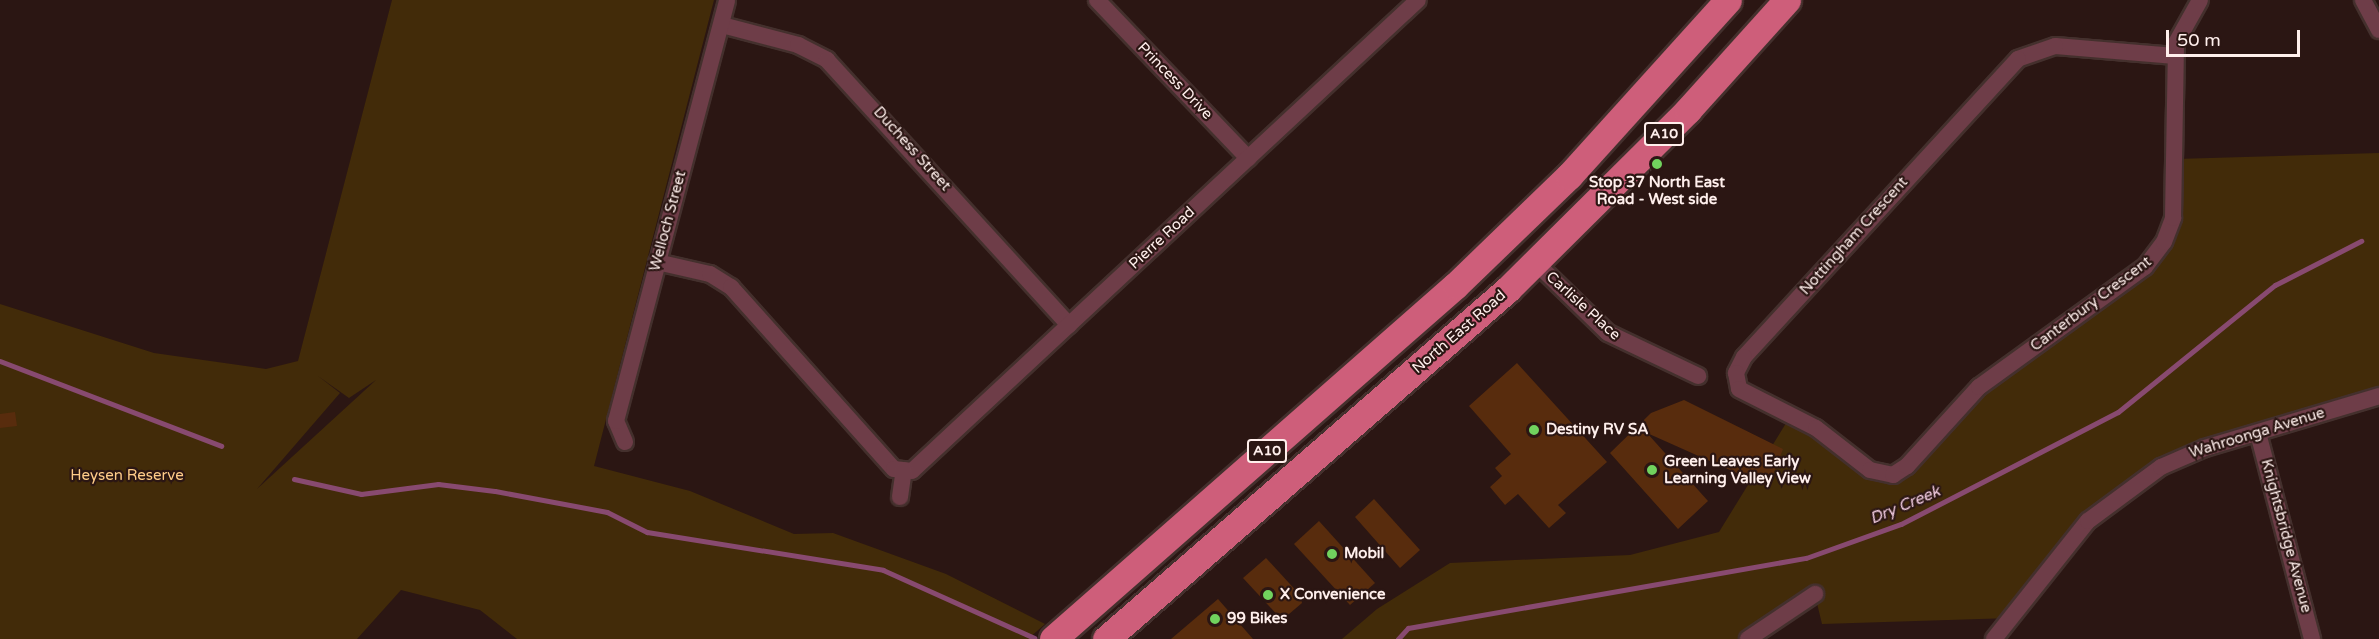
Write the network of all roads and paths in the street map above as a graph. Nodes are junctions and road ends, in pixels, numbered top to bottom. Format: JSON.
{"nodes":[{"id":1,"x":727,"y":0,"type":"edge"},
{"id":2,"x":1418,"y":0,"type":"edge"},
{"id":3,"x":1728,"y":0,"type":"edge"},
{"id":4,"x":1787,"y":0,"type":"edge"},
{"id":5,"x":2200,"y":0,"type":"edge"},
{"id":6,"x":2367,"y":1,"type":"edge"},
{"id":7,"x":1101,"y":2,"type":"edge"},
{"id":8,"x":722,"y":24,"type":"junction"},
{"id":9,"x":2379,"y":30,"type":"edge"},
{"id":10,"x":2175,"y":56,"type":"junction"},
{"id":11,"x":1248,"y":158,"type":"junction"},
{"id":12,"x":1536,"y":208,"type":"junction"},
{"id":13,"x":657,"y":262,"type":"junction"},
{"id":14,"x":1479,"y":262,"type":"junction"},
{"id":15,"x":1536,"y":264,"type":"junction"},
{"id":16,"x":1069,"y":325,"type":"junction"},
{"id":17,"x":1698,"y":376,"type":"dead end"},
{"id":18,"x":2379,"y":396,"type":"edge"},
{"id":19,"x":2258,"y":433,"type":"junction"},
{"id":20,"x":625,"y":442,"type":"dead end"},
{"id":21,"x":1913,"y":460,"type":"joint"},
{"id":22,"x":904,"y":470,"type":"junction"},
{"id":23,"x":900,"y":497,"type":"dead end"},
{"id":24,"x":1815,"y":594,"type":"dead end"},
{"id":25,"x":1053,"y":639,"type":"edge"},
{"id":26,"x":1106,"y":639,"type":"edge"},
{"id":27,"x":1748,"y":639,"type":"edge"},
{"id":28,"x":1994,"y":639,"type":"edge"},
{"id":29,"x":2312,"y":639,"type":"edge"}],
"edges":[{"from":1,"to":8,"type":"street","name":"Welloch Street"},
{"from":2,"to":11,"type":"street","name":"Pierre Road"},
{"from":3,"to":12,"type":"highway","number":"A10"},
{"from":4,"to":15,"type":"highway","name":"North East Road","number":"A10"},
{"from":5,"to":10,"type":"street","name":"Canterbury Crescent"},
{"from":6,"to":9,"type":"street"},
{"from":7,"to":11,"type":"street","name":"Princess Drive"},
{"from":8,"to":13,"type":"street","name":"Welloch Street"},
{"from":8,"to":16,"type":"street","name":"Duchess Street"},
{"from":10,"to":21,"type":"street","name":"Canterbury Crescent"},
{"from":10,"to":21,"type":"street","name":"Nottingham Crescent"},
{"from":11,"to":16,"type":"street","name":"Pierre Road"},
{"from":12,"to":14,"type":"highway","number":"A10"},
{"from":12,"to":15,"type":"highway"},
{"from":13,"to":20,"type":"street","name":"Welloch Street"},
{"from":13,"to":22,"type":"street"},
{"from":14,"to":15,"type":"highway"},
{"from":14,"to":25,"type":"highway","number":"A10"},
{"from":15,"to":17,"type":"street","name":"Carlisle Place"},
{"from":15,"to":26,"type":"highway","name":"North East Road","number":"A10"},
{"from":16,"to":22,"type":"street","name":"Pierre Road"},
{"from":18,"to":19,"type":"street","name":"Wahroonga Avenue"},
{"from":19,"to":28,"type":"street","name":"Wahroonga Avenue"},
{"from":19,"to":29,"type":"street","name":"Knightsbridge Avenue"},
{"from":22,"to":23,"type":"street"},
{"from":24,"to":27,"type":"street"}]}
